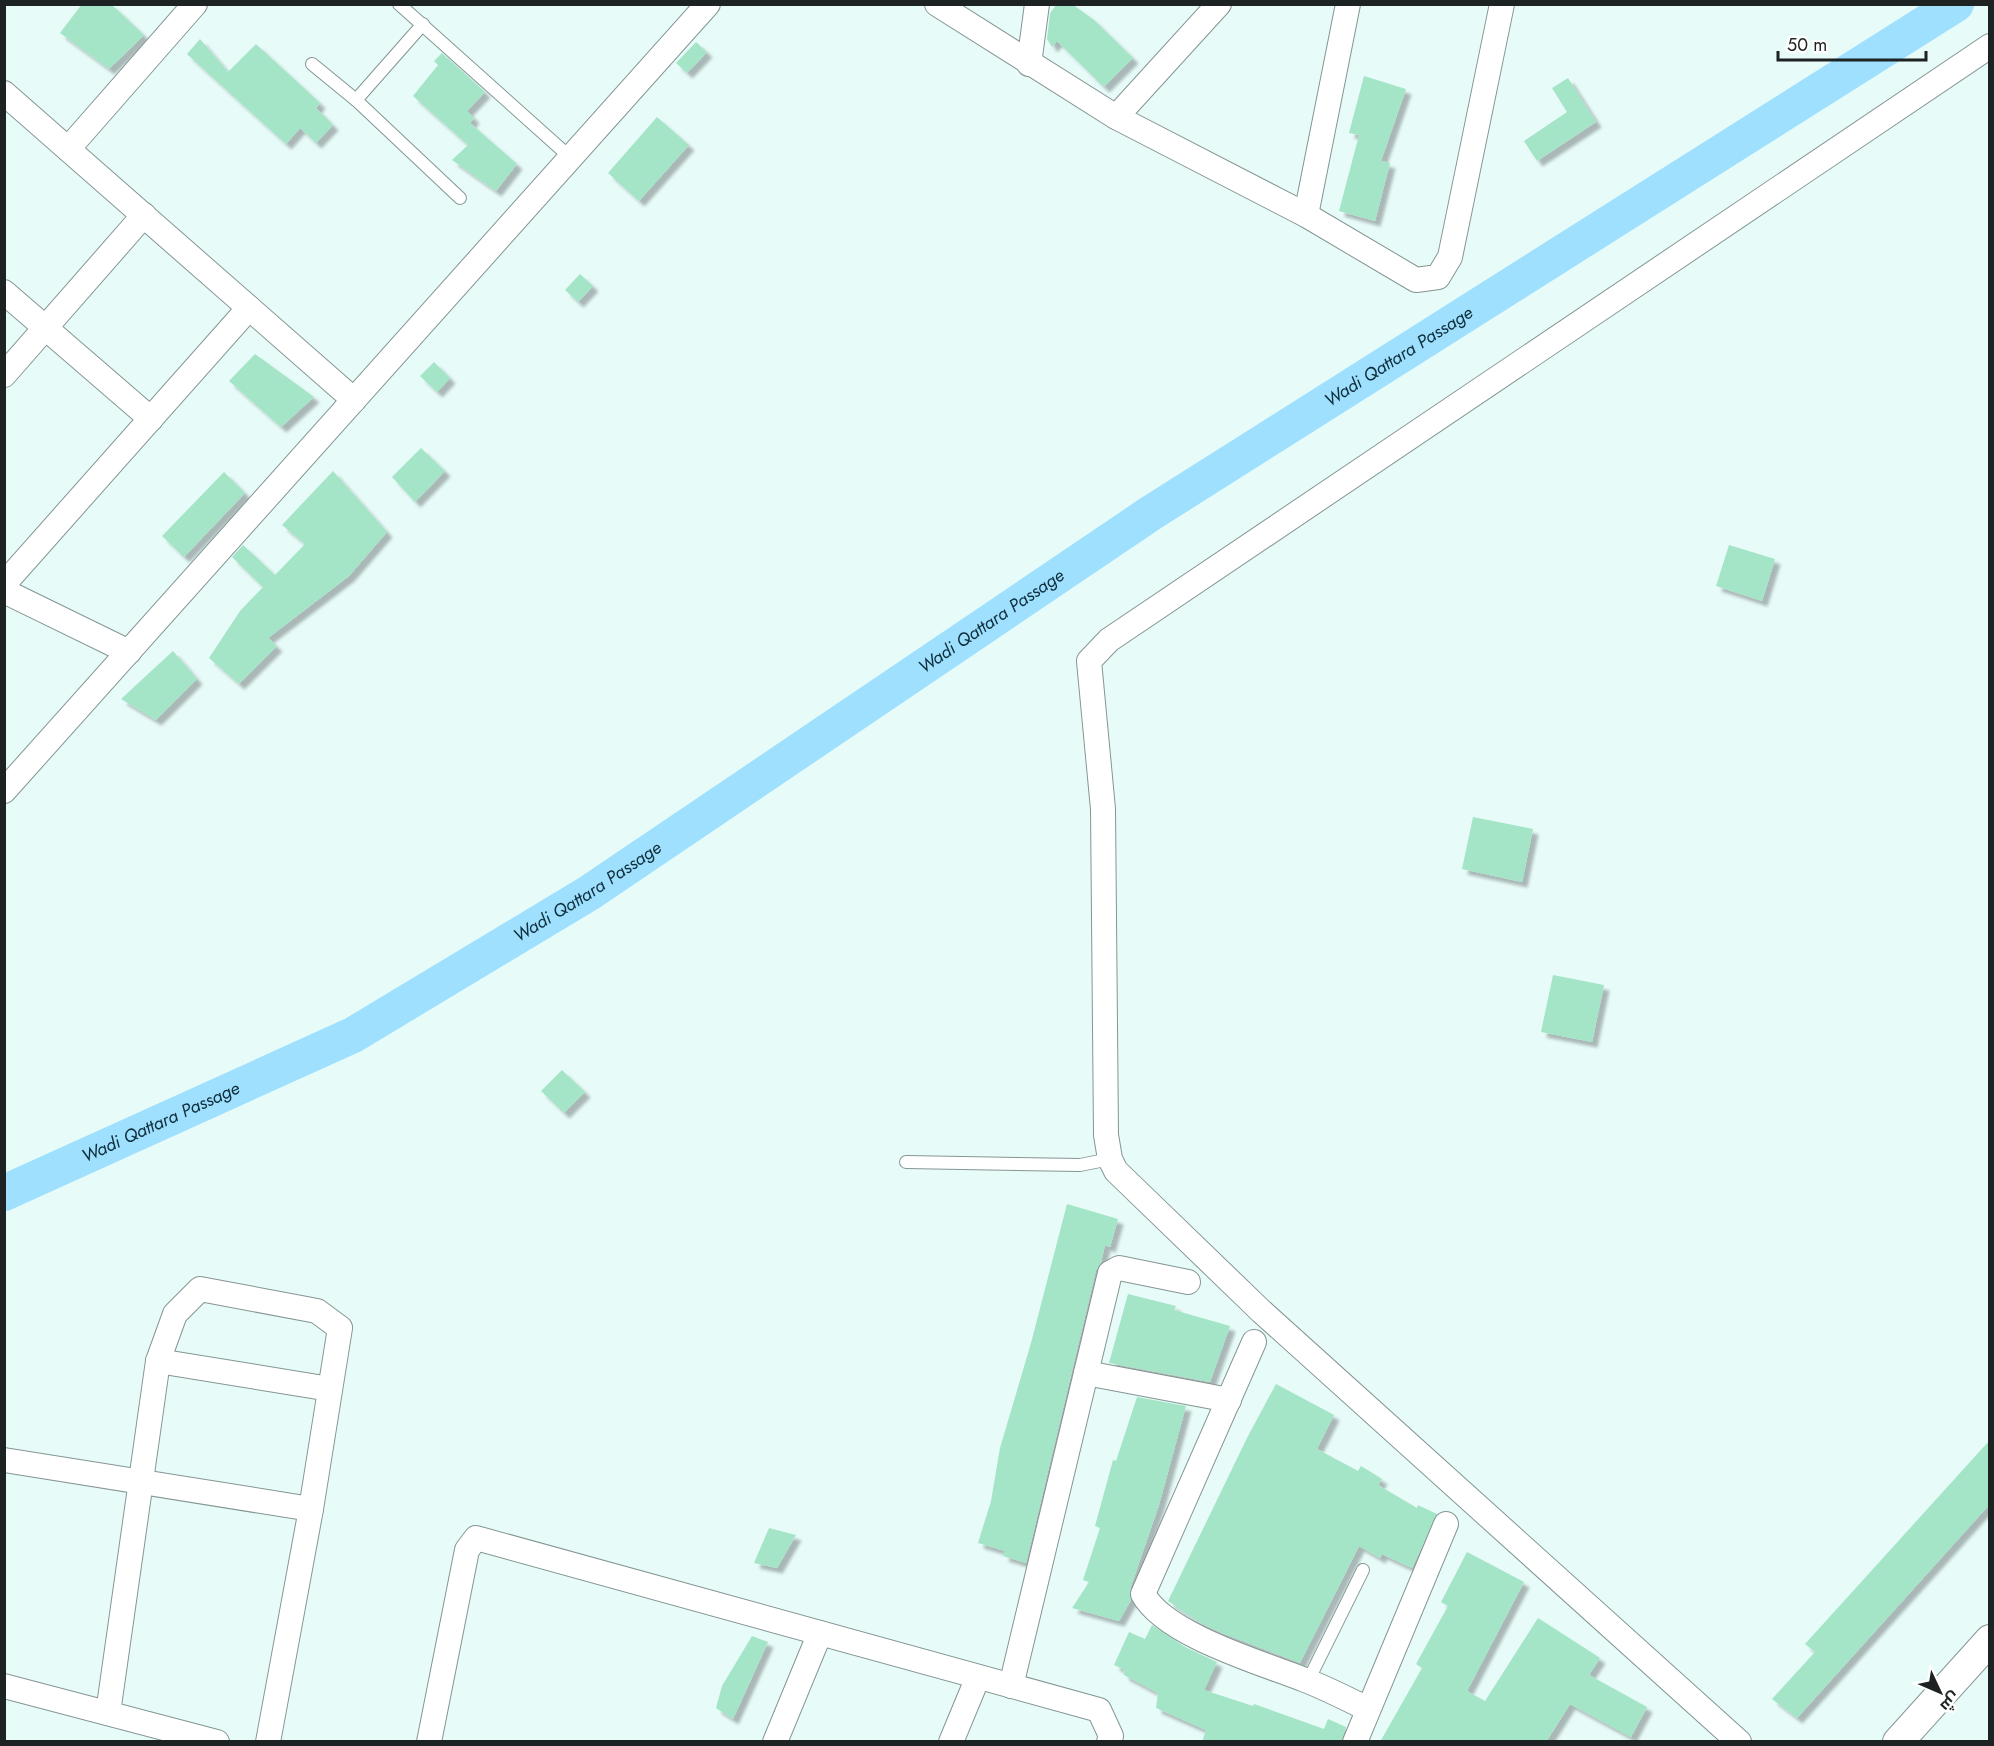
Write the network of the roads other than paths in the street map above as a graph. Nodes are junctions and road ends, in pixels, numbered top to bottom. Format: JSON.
{"nodes":[{"id":1,"x":195,"y":4,"type":"edge"},
{"id":2,"x":399,"y":4,"type":"edge"},
{"id":3,"x":708,"y":4,"type":"edge"},
{"id":4,"x":937,"y":4,"type":"edge"},
{"id":5,"x":1037,"y":4,"type":"edge"},
{"id":6,"x":1219,"y":4,"type":"edge"},
{"id":7,"x":1348,"y":4,"type":"edge"},
{"id":8,"x":1502,"y":4,"type":"edge"},
{"id":9,"x":423,"y":24,"type":"junction"},
{"id":10,"x":1989,"y":46,"type":"edge"},
{"id":11,"x":312,"y":64,"type":"dead end"},
{"id":12,"x":1029,"y":64,"type":"junction"},
{"id":13,"x":4,"y":93,"type":"edge"},
{"id":14,"x":356,"y":100,"type":"junction"},
{"id":15,"x":1116,"y":117,"type":"junction"},
{"id":16,"x":68,"y":149,"type":"junction"},
{"id":17,"x":571,"y":158,"type":"junction"},
{"id":18,"x":460,"y":198,"type":"dead end"},
{"id":19,"x":144,"y":215,"type":"junction"},
{"id":20,"x":1306,"y":215,"type":"junction"},
{"id":21,"x":4,"y":292,"type":"edge"},
{"id":22,"x":249,"y":308,"type":"junction"},
{"id":23,"x":46,"y":328,"type":"junction"},
{"id":24,"x":4,"y":375,"type":"edge"},
{"id":25,"x":354,"y":400,"type":"junction"},
{"id":26,"x":151,"y":419,"type":"junction"},
{"id":27,"x":4,"y":584,"type":"edge"},
{"id":28,"x":4,"y":591,"type":"edge"},
{"id":29,"x":129,"y":652,"type":"junction"},
{"id":30,"x":4,"y":791,"type":"edge"},
{"id":31,"x":1110,"y":1159,"type":"junction"},
{"id":32,"x":906,"y":1162,"type":"dead end"},
{"id":33,"x":1188,"y":1282,"type":"dead end"},
{"id":34,"x":1254,"y":1342,"type":"dead end"},
{"id":35,"x":159,"y":1361,"type":"junction"},
{"id":36,"x":1086,"y":1373,"type":"junction"},
{"id":37,"x":330,"y":1389,"type":"junction"},
{"id":38,"x":1229,"y":1400,"type":"junction"},
{"id":39,"x":4,"y":1460,"type":"edge"},
{"id":40,"x":142,"y":1482,"type":"junction"},
{"id":41,"x":311,"y":1509,"type":"junction"},
{"id":42,"x":1446,"y":1524,"type":"dead end"},
{"id":43,"x":1363,"y":1570,"type":"dead end"},
{"id":44,"x":819,"y":1633,"type":"junction"},
{"id":45,"x":1989,"y":1640,"type":"edge"},
{"id":46,"x":978,"y":1677,"type":"junction"},
{"id":47,"x":1308,"y":1681,"type":"junction"},
{"id":48,"x":4,"y":1686,"type":"edge"},
{"id":49,"x":1011,"y":1686,"type":"junction"},
{"id":50,"x":1368,"y":1708,"type":"junction"},
{"id":51,"x":108,"y":1713,"type":"junction"},
{"id":52,"x":217,"y":1742,"type":"edge"},
{"id":53,"x":268,"y":1742,"type":"edge"},
{"id":54,"x":429,"y":1742,"type":"edge"},
{"id":55,"x":775,"y":1742,"type":"edge"},
{"id":56,"x":951,"y":1742,"type":"edge"},
{"id":57,"x":1109,"y":1742,"type":"edge"},
{"id":58,"x":1355,"y":1742,"type":"edge"},
{"id":59,"x":1738,"y":1742,"type":"edge"},
{"id":60,"x":1898,"y":1742,"type":"edge"}],
"edges":[{"from":1,"to":16,"type":"street"},
{"from":2,"to":9,"type":"lane"},
{"from":3,"to":17,"type":"street"},
{"from":4,"to":12,"type":"street"},
{"from":5,"to":12,"type":"street"},
{"from":6,"to":15,"type":"street"},
{"from":7,"to":20,"type":"street"},
{"from":8,"to":20,"type":"street"},
{"from":9,"to":14,"type":"lane"},
{"from":9,"to":17,"type":"lane"},
{"from":10,"to":31,"type":"street"},
{"from":11,"to":14,"type":"lane"},
{"from":12,"to":15,"type":"street"},
{"from":13,"to":16,"type":"street"},
{"from":14,"to":18,"type":"lane"},
{"from":15,"to":20,"type":"street"},
{"from":16,"to":19,"type":"street"},
{"from":17,"to":25,"type":"street"},
{"from":19,"to":22,"type":"street"},
{"from":19,"to":23,"type":"street"},
{"from":21,"to":23,"type":"street"},
{"from":22,"to":25,"type":"street"},
{"from":22,"to":26,"type":"street"},
{"from":23,"to":24,"type":"street"},
{"from":23,"to":26,"type":"street"},
{"from":25,"to":29,"type":"street"},
{"from":26,"to":27,"type":"street"},
{"from":28,"to":29,"type":"street"},
{"from":29,"to":30,"type":"street"},
{"from":31,"to":32,"type":"lane"},
{"from":31,"to":59,"type":"street"},
{"from":33,"to":36,"type":"street"},
{"from":34,"to":38,"type":"street"},
{"from":35,"to":37,"type":"street"},
{"from":35,"to":37,"type":"street"},
{"from":35,"to":40,"type":"street"},
{"from":36,"to":38,"type":"street"},
{"from":36,"to":49,"type":"street"},
{"from":37,"to":41,"type":"street"},
{"from":38,"to":47,"type":"street"},
{"from":39,"to":40,"type":"street"},
{"from":40,"to":41,"type":"street"},
{"from":40,"to":51,"type":"street"},
{"from":41,"to":53,"type":"street"},
{"from":42,"to":50,"type":"street"},
{"from":43,"to":47,"type":"lane"},
{"from":44,"to":46,"type":"street"},
{"from":44,"to":54,"type":"street"},
{"from":44,"to":55,"type":"street"},
{"from":45,"to":60,"type":"street"},
{"from":46,"to":49,"type":"street"},
{"from":46,"to":56,"type":"street"},
{"from":47,"to":50,"type":"street"},
{"from":48,"to":51,"type":"street"},
{"from":49,"to":57,"type":"street"},
{"from":50,"to":58,"type":"street"},
{"from":51,"to":52,"type":"street"}]}
